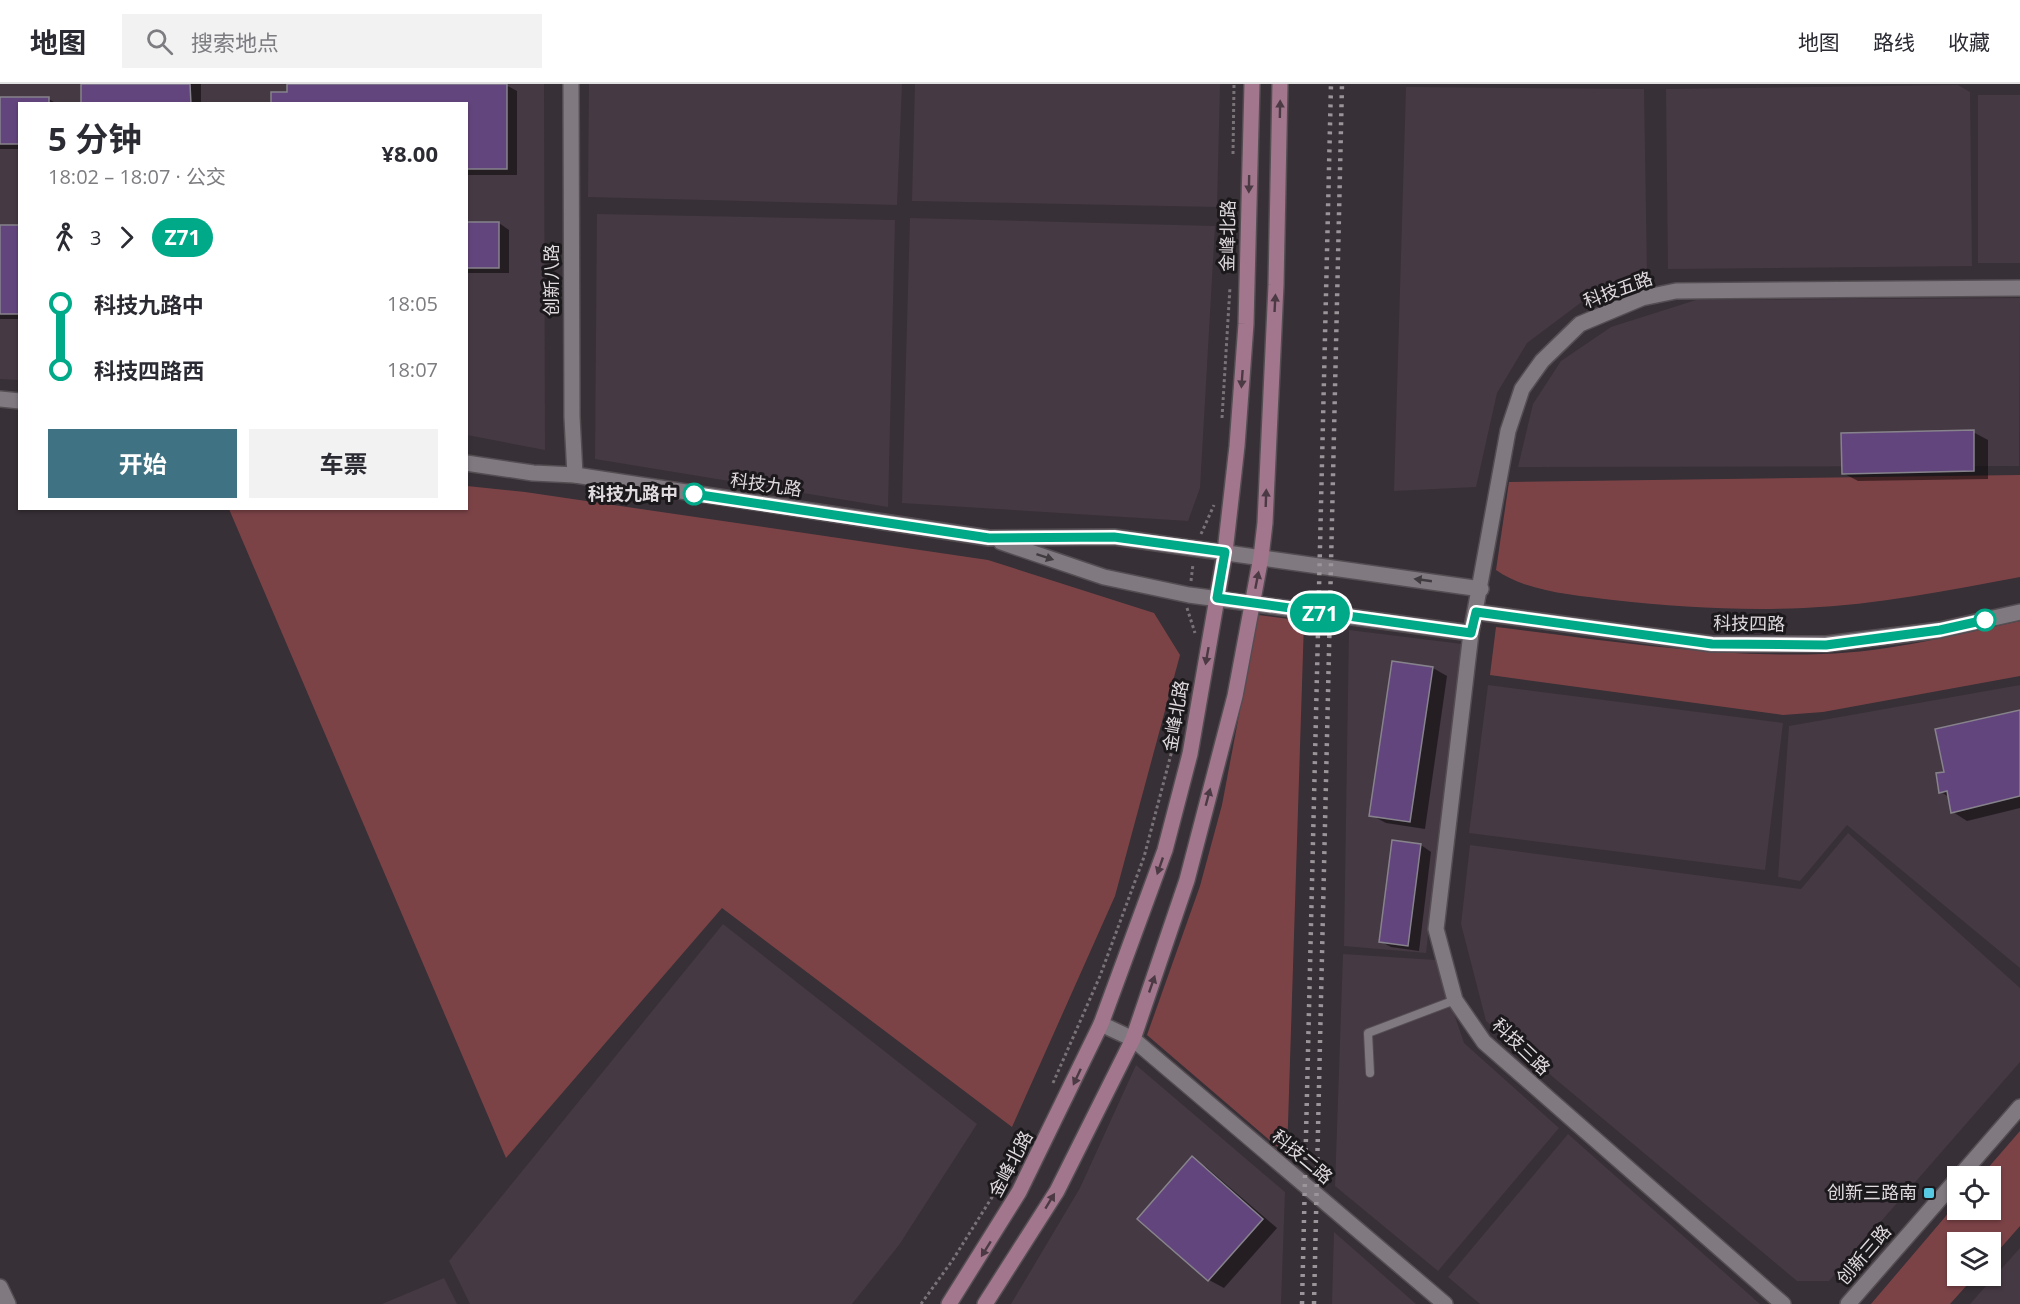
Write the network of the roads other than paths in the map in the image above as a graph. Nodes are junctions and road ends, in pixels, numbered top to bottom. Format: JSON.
{"nodes":[{"id":1,"x":571,"y":84,"type":"edge"},
{"id":2,"x":1252,"y":84,"type":"edge"},
{"id":3,"x":1280,"y":84,"type":"edge"},
{"id":4,"x":2020,"y":288,"type":"edge"},
{"id":5,"x":0,"y":399,"type":"edge"},
{"id":6,"x":18,"y":401,"type":"edge"},
{"id":7,"x":468,"y":463,"type":"edge"},
{"id":8,"x":575,"y":475,"type":"junction"},
{"id":9,"x":989,"y":538,"type":"junction"},
{"id":10,"x":1225,"y":552,"type":"junction"},
{"id":11,"x":1262,"y":556,"type":"junction"},
{"id":12,"x":1481,"y":589,"type":"junction"},
{"id":13,"x":1217,"y":598,"type":"junction"},
{"id":14,"x":1252,"y":604,"type":"junction"},
{"id":15,"x":1476,"y":612,"type":"junction"},
{"id":16,"x":2020,"y":612,"type":"edge"},
{"id":17,"x":1471,"y":633,"type":"junction"},
{"id":18,"x":1455,"y":1000,"type":"junction"},
{"id":19,"x":1101,"y":1024,"type":"junction"},
{"id":20,"x":1133,"y":1039,"type":"junction"},
{"id":21,"x":1370,"y":1073,"type":"dead end"},
{"id":22,"x":2020,"y":1107,"type":"edge"},
{"id":23,"x":1968,"y":1166,"type":"edge"},
{"id":24,"x":1947,"y":1190,"type":"edge"},
{"id":25,"x":0,"y":1287,"type":"edge"},
{"id":26,"x":8,"y":1304,"type":"edge"},
{"id":27,"x":949,"y":1304,"type":"edge"},
{"id":28,"x":985,"y":1304,"type":"edge"},
{"id":29,"x":1445,"y":1304,"type":"edge"},
{"id":30,"x":1783,"y":1304,"type":"edge"},
{"id":31,"x":1848,"y":1304,"type":"edge"}],
"edges":[{"from":1,"to":8,"type":"street","name":"创新八路"},
{"from":2,"to":10,"type":"main road","name":"金峰北路","one_way":true},
{"from":11,"to":3,"type":"main road","one_way":true},
{"from":4,"to":12,"type":"street","name":"科技五路"},
{"from":5,"to":6,"type":"street"},
{"from":7,"to":8,"type":"street","name":"科技九路"},
{"from":8,"to":9,"type":"street","name":"科技九路"},
{"from":9,"to":10,"type":"street","name":"科技九路"},
{"from":9,"to":13,"type":"street","name":"科技九路","one_way":true},
{"from":10,"to":11,"type":"street"},
{"from":10,"to":13,"type":"main road","name":"金峰北路"},
{"from":12,"to":11,"type":"street","one_way":true},
{"from":14,"to":11,"type":"main road","one_way":true},
{"from":12,"to":15,"type":"street","name":"科技五路"},
{"from":13,"to":14,"type":"street"},
{"from":13,"to":19,"type":"main road","name":"金峰北路","one_way":true},
{"from":14,"to":17,"type":"street"},
{"from":20,"to":14,"type":"main road","one_way":true},
{"from":15,"to":16,"type":"street","name":"科技四路"},
{"from":15,"to":17,"type":"street","name":"科技三路"},
{"from":17,"to":18,"type":"street","name":"科技三路"},
{"from":18,"to":21,"type":"lane"},
{"from":18,"to":30,"type":"street","name":"科技三路"},
{"from":19,"to":20,"type":"street","name":"科技二路"},
{"from":19,"to":27,"type":"main road","name":"金峰北路","one_way":true},
{"from":28,"to":20,"type":"main road","one_way":true},
{"from":20,"to":29,"type":"street","name":"科技二路"},
{"from":22,"to":23,"type":"street","name":"创新三路"},
{"from":24,"to":31,"type":"street","name":"创新三路"},
{"from":25,"to":26,"type":"street"}]}
